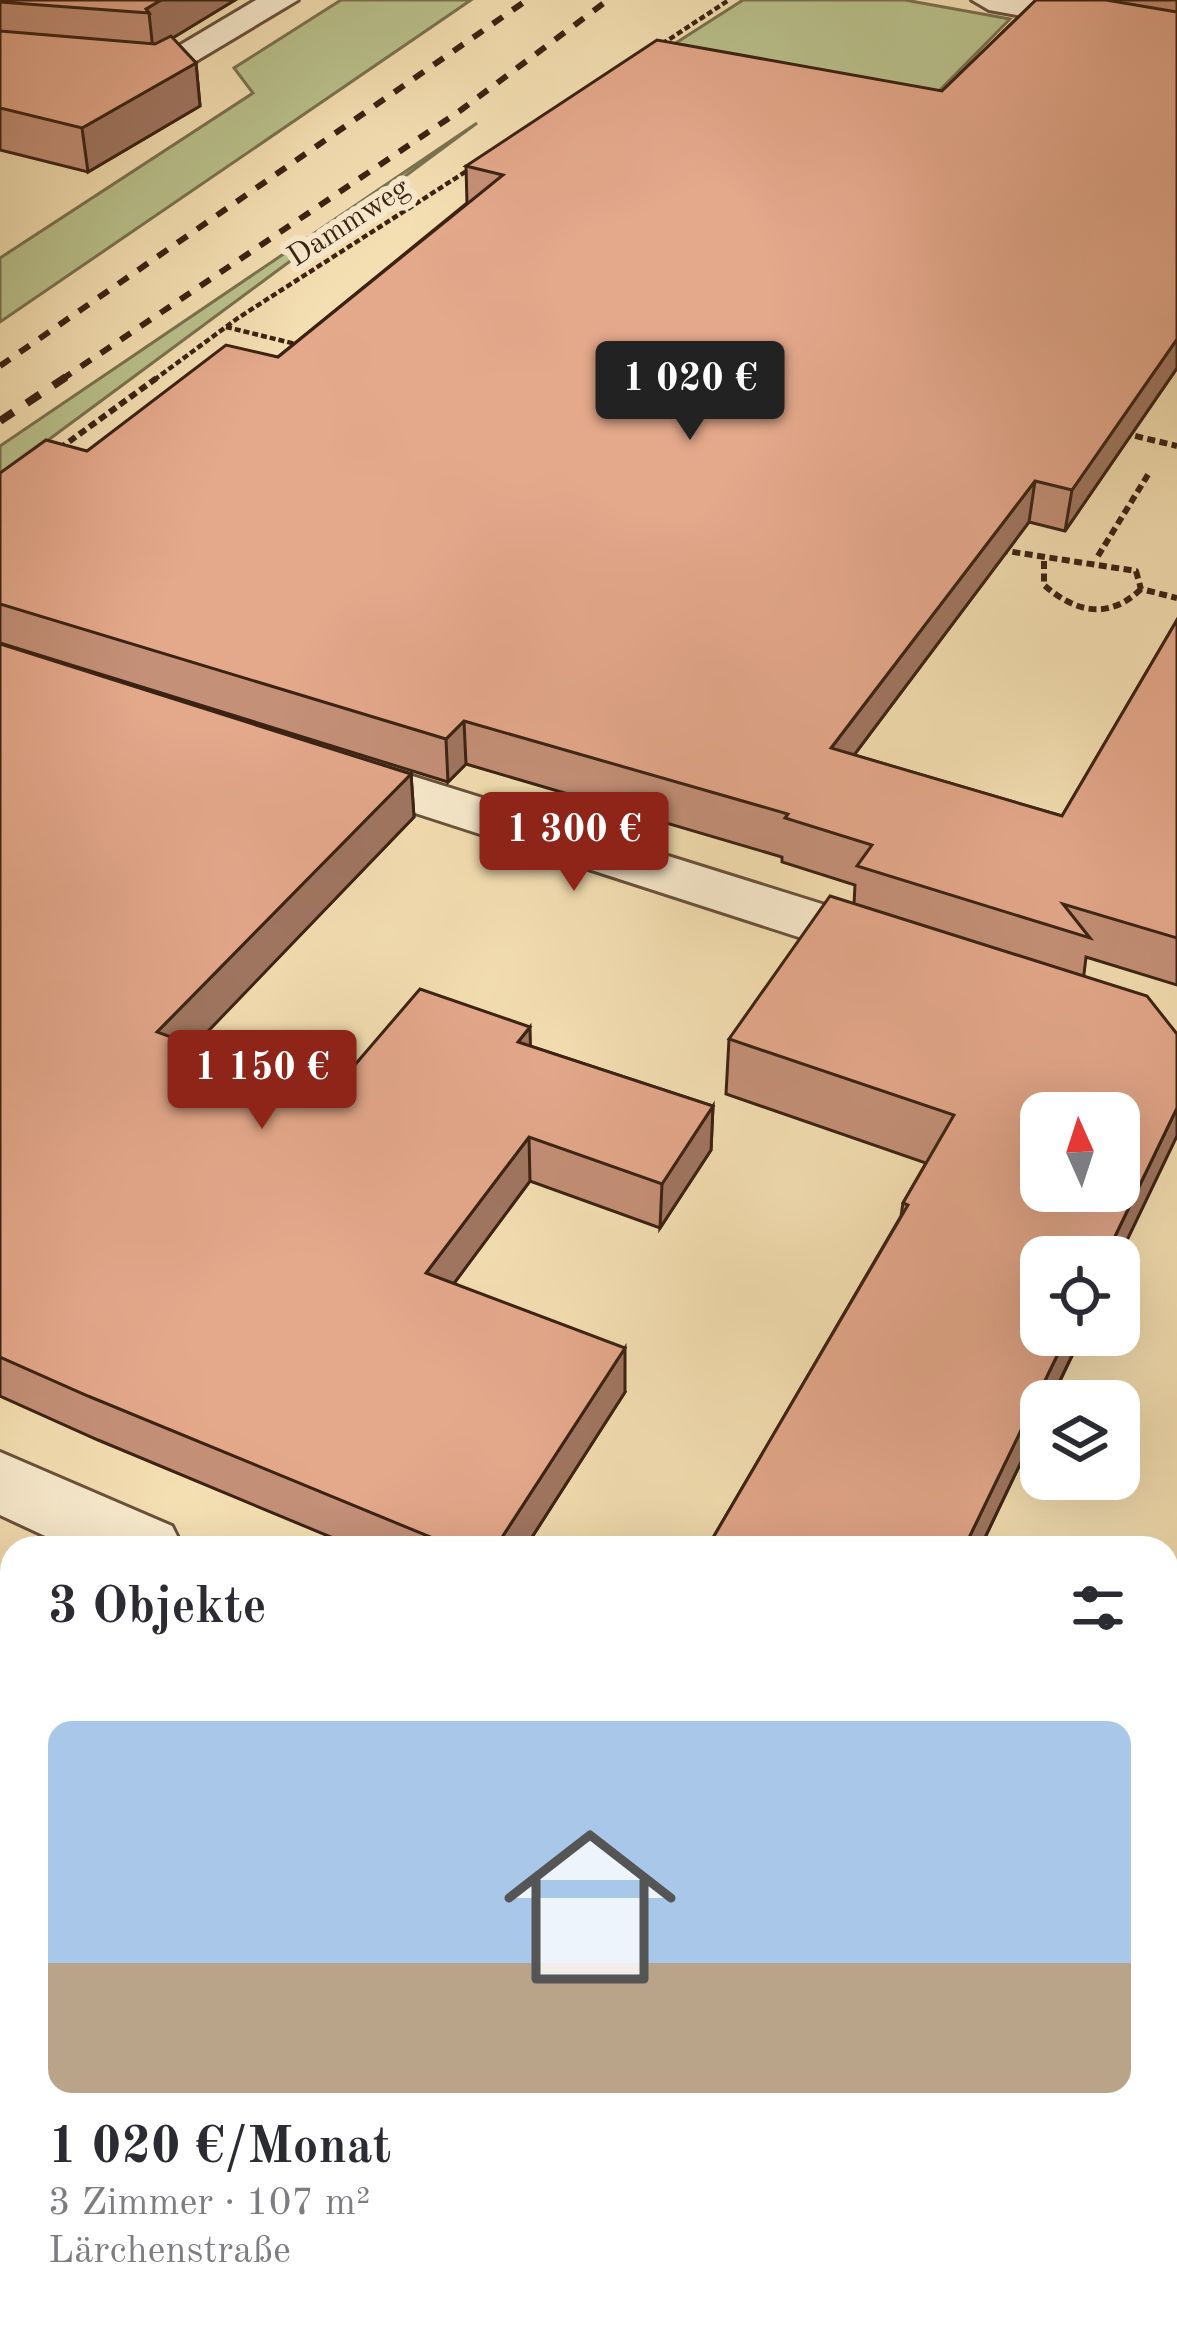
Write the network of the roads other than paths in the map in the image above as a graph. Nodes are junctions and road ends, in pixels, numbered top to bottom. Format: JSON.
{"nodes":[{"id":1,"x":281,"y":0,"type":"edge"},
{"id":2,"x":988,"y":0,"type":"edge"},
{"id":3,"x":1177,"y":33,"type":"edge"},
{"id":4,"x":0,"y":57,"type":"edge"},
{"id":5,"x":272,"y":749,"type":"edge"},
{"id":6,"x":951,"y":965,"type":"edge"},
{"id":7,"x":0,"y":1482,"type":"edge"},
{"id":8,"x":119,"y":1536,"type":"edge"}],
"edges":[{"from":1,"to":4,"type":"street"},
{"from":2,"to":3,"type":"street"},
{"from":5,"to":6,"type":"street"},
{"from":7,"to":8,"type":"street"}]}
